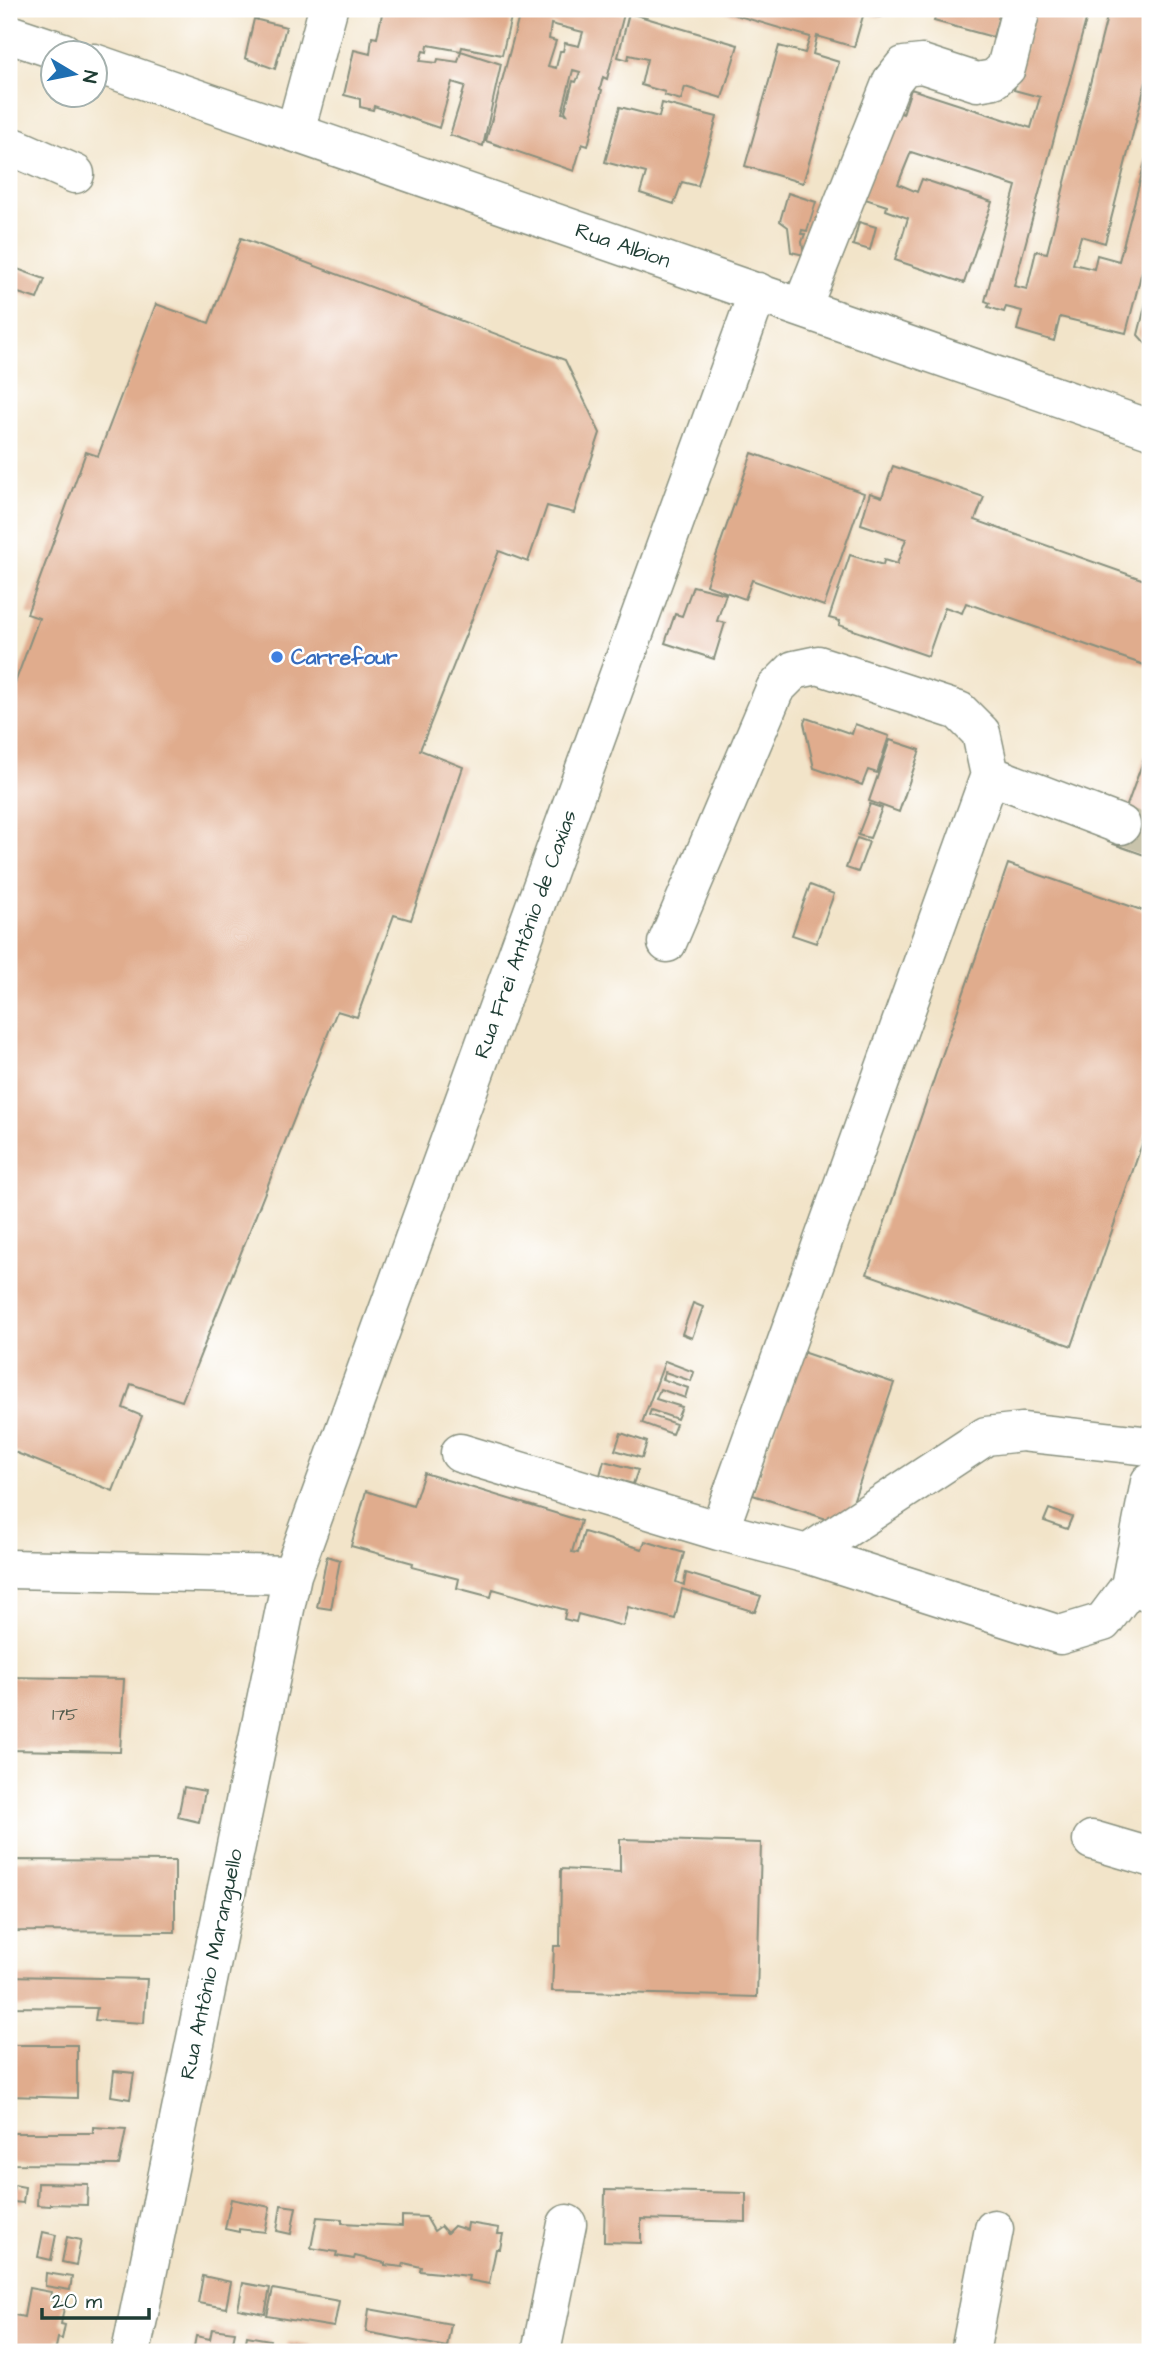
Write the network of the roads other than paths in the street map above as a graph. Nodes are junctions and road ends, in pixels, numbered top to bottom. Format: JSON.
{"nodes":[{"id":1,"x":328,"y":9,"type":"edge"},
{"id":2,"x":1021,"y":9,"type":"edge"},
{"id":3,"x":9,"y":34,"type":"edge"},
{"id":4,"x":38,"y":43,"type":"edge"},
{"id":5,"x":108,"y":68,"type":"edge"},
{"id":6,"x":295,"y":132,"type":"junction"},
{"id":7,"x":16,"y":148,"type":"dead end"},
{"id":8,"x":75,"y":174,"type":"dead end"},
{"id":9,"x":758,"y":292,"type":"junction"},
{"id":10,"x":802,"y":307,"type":"junction"},
{"id":11,"x":1150,"y":429,"type":"edge"},
{"id":12,"x":990,"y":775,"type":"junction"},
{"id":13,"x":1121,"y":825,"type":"tunnel mouth"},
{"id":14,"x":667,"y":943,"type":"dead end"},
{"id":15,"x":1150,"y":1446,"type":"edge"},
{"id":16,"x":460,"y":1453,"type":"dead end"},
{"id":17,"x":1150,"y":1482,"type":"edge"},
{"id":18,"x":719,"y":1531,"type":"junction"},
{"id":19,"x":807,"y":1554,"type":"junction"},
{"id":20,"x":9,"y":1569,"type":"edge"},
{"id":21,"x":292,"y":1575,"type":"junction"},
{"id":22,"x":1140,"y":1589,"type":"edge"},
{"id":23,"x":1092,"y":1840,"type":"dead end"},
{"id":24,"x":1150,"y":1857,"type":"edge"},
{"id":25,"x":568,"y":2224,"type":"dead end"},
{"id":26,"x":994,"y":2229,"type":"dead end"},
{"id":27,"x":131,"y":2352,"type":"edge"},
{"id":28,"x":541,"y":2352,"type":"edge"},
{"id":29,"x":970,"y":2352,"type":"edge"}],
"edges":[{"from":1,"to":6,"type":"street"},
{"from":2,"to":10,"type":"street"},
{"from":3,"to":4,"type":"street"},
{"from":5,"to":6,"type":"street","name":"Rua Albion"},
{"from":6,"to":9,"type":"street","name":"Rua Albion"},
{"from":7,"to":8,"type":"street"},
{"from":9,"to":10,"type":"street","name":"Rua Albion"},
{"from":9,"to":21,"type":"street","name":"Rua Frei Antônio de Caxias"},
{"from":10,"to":11,"type":"street","name":"Rua Albion"},
{"from":12,"to":13,"type":"street"},
{"from":12,"to":14,"type":"street"},
{"from":12,"to":18,"type":"street"},
{"from":15,"to":19,"type":"street"},
{"from":16,"to":18,"type":"street"},
{"from":17,"to":22,"type":"street"},
{"from":18,"to":19,"type":"street"},
{"from":19,"to":22,"type":"street"},
{"from":20,"to":21,"type":"street"},
{"from":21,"to":27,"type":"street","name":"Rua Antônio Maranguello"},
{"from":23,"to":24,"type":"street"},
{"from":25,"to":28,"type":"street"},
{"from":26,"to":29,"type":"street"}]}
